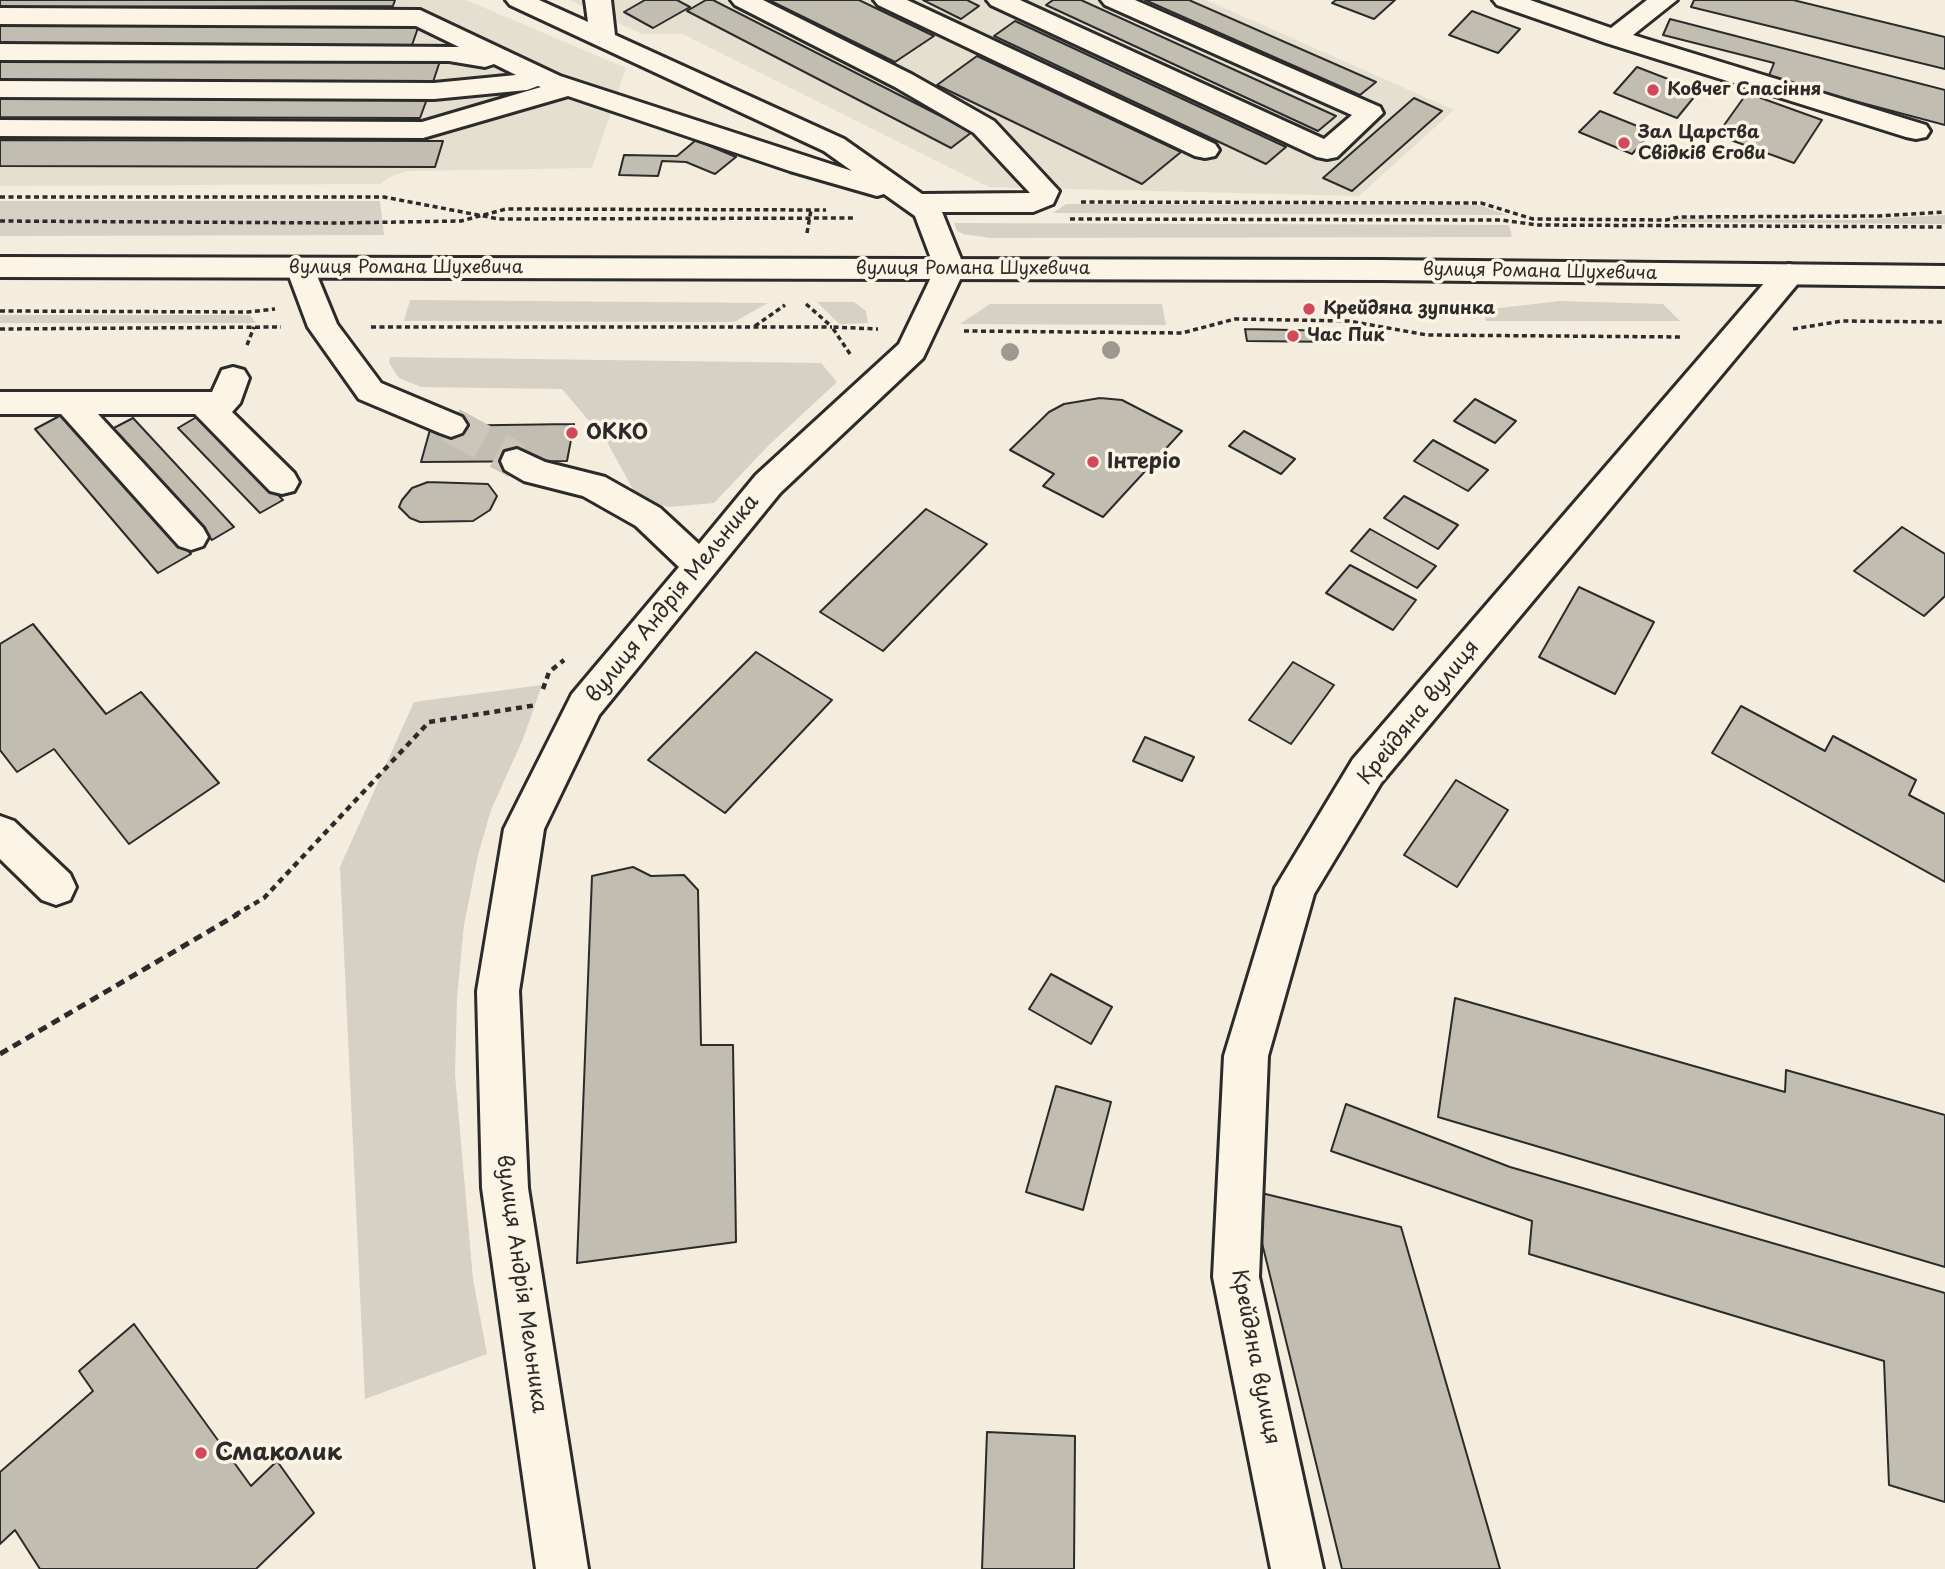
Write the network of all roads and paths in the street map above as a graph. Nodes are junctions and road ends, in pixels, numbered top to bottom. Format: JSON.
{"nodes":[{"id":1,"x":519,"y":0,"type":"edge"},
{"id":2,"x":598,"y":0,"type":"edge"},
{"id":3,"x":744,"y":0,"type":"edge"},
{"id":4,"x":887,"y":0,"type":"edge"},
{"id":5,"x":1000,"y":0,"type":"edge"},
{"id":6,"x":1114,"y":0,"type":"edge"},
{"id":7,"x":1506,"y":0,"type":"edge"},
{"id":8,"x":1664,"y":0,"type":"edge"},
{"id":9,"x":0,"y":16,"type":"edge"},
{"id":10,"x":1615,"y":38,"type":"junction"},
{"id":11,"x":603,"y":39,"type":"junction"},
{"id":12,"x":0,"y":52,"type":"edge"},
{"id":13,"x":511,"y":62,"type":"junction"},
{"id":14,"x":557,"y":84,"type":"junction"},
{"id":15,"x":0,"y":89,"type":"edge"},
{"id":16,"x":0,"y":128,"type":"edge"},
{"id":17,"x":1916,"y":131,"type":"dead end"},
{"id":18,"x":1205,"y":150,"type":"dead end"},
{"id":19,"x":0,"y":197,"type":"edge"},
{"id":20,"x":919,"y":206,"type":"junction"},
{"id":21,"x":1067,"y":219,"type":"dead end"},
{"id":22,"x":1945,"y":227,"type":"edge"},
{"id":23,"x":0,"y":267,"type":"edge"},
{"id":24,"x":301,"y":268,"type":"junction"},
{"id":25,"x":950,"y":269,"type":"junction"},
{"id":26,"x":1789,"y":274,"type":"junction"},
{"id":27,"x":1945,"y":276,"type":"edge"},
{"id":28,"x":797,"y":296,"type":"dead end"},
{"id":29,"x":786,"y":304,"type":"dead end"},
{"id":30,"x":1945,"y":322,"type":"edge"},
{"id":31,"x":323,"y":327,"type":"junction"},
{"id":32,"x":754,"y":327,"type":"junction"},
{"id":33,"x":832,"y":327,"type":"junction"},
{"id":34,"x":0,"y":329,"type":"edge"},
{"id":35,"x":922,"y":331,"type":"junction"},
{"id":36,"x":1735,"y":337,"type":"junction"},
{"id":37,"x":852,"y":356,"type":"dead end"},
{"id":38,"x":233,"y":378,"type":"dead end"},
{"id":39,"x":0,"y":403,"type":"edge"},
{"id":40,"x":69,"y":403,"type":"junction"},
{"id":41,"x":203,"y":403,"type":"junction"},
{"id":42,"x":451,"y":425,"type":"tunnel mouth"},
{"id":43,"x":517,"y":461,"type":"tunnel mouth"},
{"id":44,"x":282,"y":482,"type":"dead end"},
{"id":45,"x":191,"y":537,"type":"dead end"},
{"id":46,"x":700,"y":566,"type":"junction"},
{"id":47,"x":571,"y":655,"type":"dead end"},
{"id":48,"x":537,"y":705,"type":"junction"},
{"id":49,"x":533,"y":716,"type":"dead end"},
{"id":50,"x":0,"y":833,"type":"edge"},
{"id":51,"x":56,"y":887,"type":"dead end"},
{"id":52,"x":0,"y":1054,"type":"edge"},
{"id":53,"x":559,"y":1566,"type":"edge"},
{"id":54,"x":1297,"y":1569,"type":"edge"}],
"edges":[{"from":1,"to":11,"type":"street"},
{"from":2,"to":11,"type":"street"},
{"from":3,"to":20,"type":"street"},
{"from":4,"to":18,"type":"street"},
{"from":5,"to":6,"type":"street"},
{"from":7,"to":10,"type":"street"},
{"from":8,"to":10,"type":"street"},
{"from":9,"to":13,"type":"street"},
{"from":10,"to":17,"type":"street"},
{"from":11,"to":20,"type":"street"},
{"from":12,"to":13,"type":"street"},
{"from":13,"to":14,"type":"street"},
{"from":14,"to":15,"type":"street"},
{"from":14,"to":16,"type":"street"},
{"from":14,"to":20,"type":"street"},
{"from":19,"to":20,"type":"path"},
{"from":20,"to":25,"type":"street"},
{"from":21,"to":22,"type":"path"},
{"from":23,"to":24,"type":"street","name":"вулиця Романа Шухевича"},
{"from":24,"to":25,"type":"street","name":"вулиця Романа Шухевича"},
{"from":24,"to":31,"type":"street"},
{"from":25,"to":26,"type":"street","name":"вулиця Романа Шухевича"},
{"from":25,"to":35,"type":"street","name":"вулиця Андрія Мельника"},
{"from":26,"to":27,"type":"street","name":"вулиця Романа Шухевича"},
{"from":26,"to":36,"type":"street","name":"Крейдяна вулиця"},
{"from":28,"to":33,"type":"path"},
{"from":29,"to":32,"type":"path"},
{"from":30,"to":36,"type":"path"},
{"from":31,"to":32,"type":"path"},
{"from":31,"to":34,"type":"path"},
{"from":31,"to":42,"type":"street"},
{"from":32,"to":33,"type":"path"},
{"from":33,"to":35,"type":"path"},
{"from":33,"to":37,"type":"path"},
{"from":35,"to":36,"type":"path"},
{"from":35,"to":46,"type":"street","name":"вулиця Андрія Мельника"},
{"from":36,"to":54,"type":"street","name":"Крейдяна вулиця"},
{"from":38,"to":41,"type":"street"},
{"from":39,"to":40,"type":"street"},
{"from":40,"to":41,"type":"street"},
{"from":40,"to":45,"type":"street"},
{"from":41,"to":44,"type":"street"},
{"from":43,"to":46,"type":"street"},
{"from":46,"to":53,"type":"street","name":"вулиця Андрія Мельника"},
{"from":47,"to":48,"type":"path"},
{"from":48,"to":49,"type":"path"},
{"from":48,"to":52,"type":"path"},
{"from":50,"to":51,"type":"street"}]}
